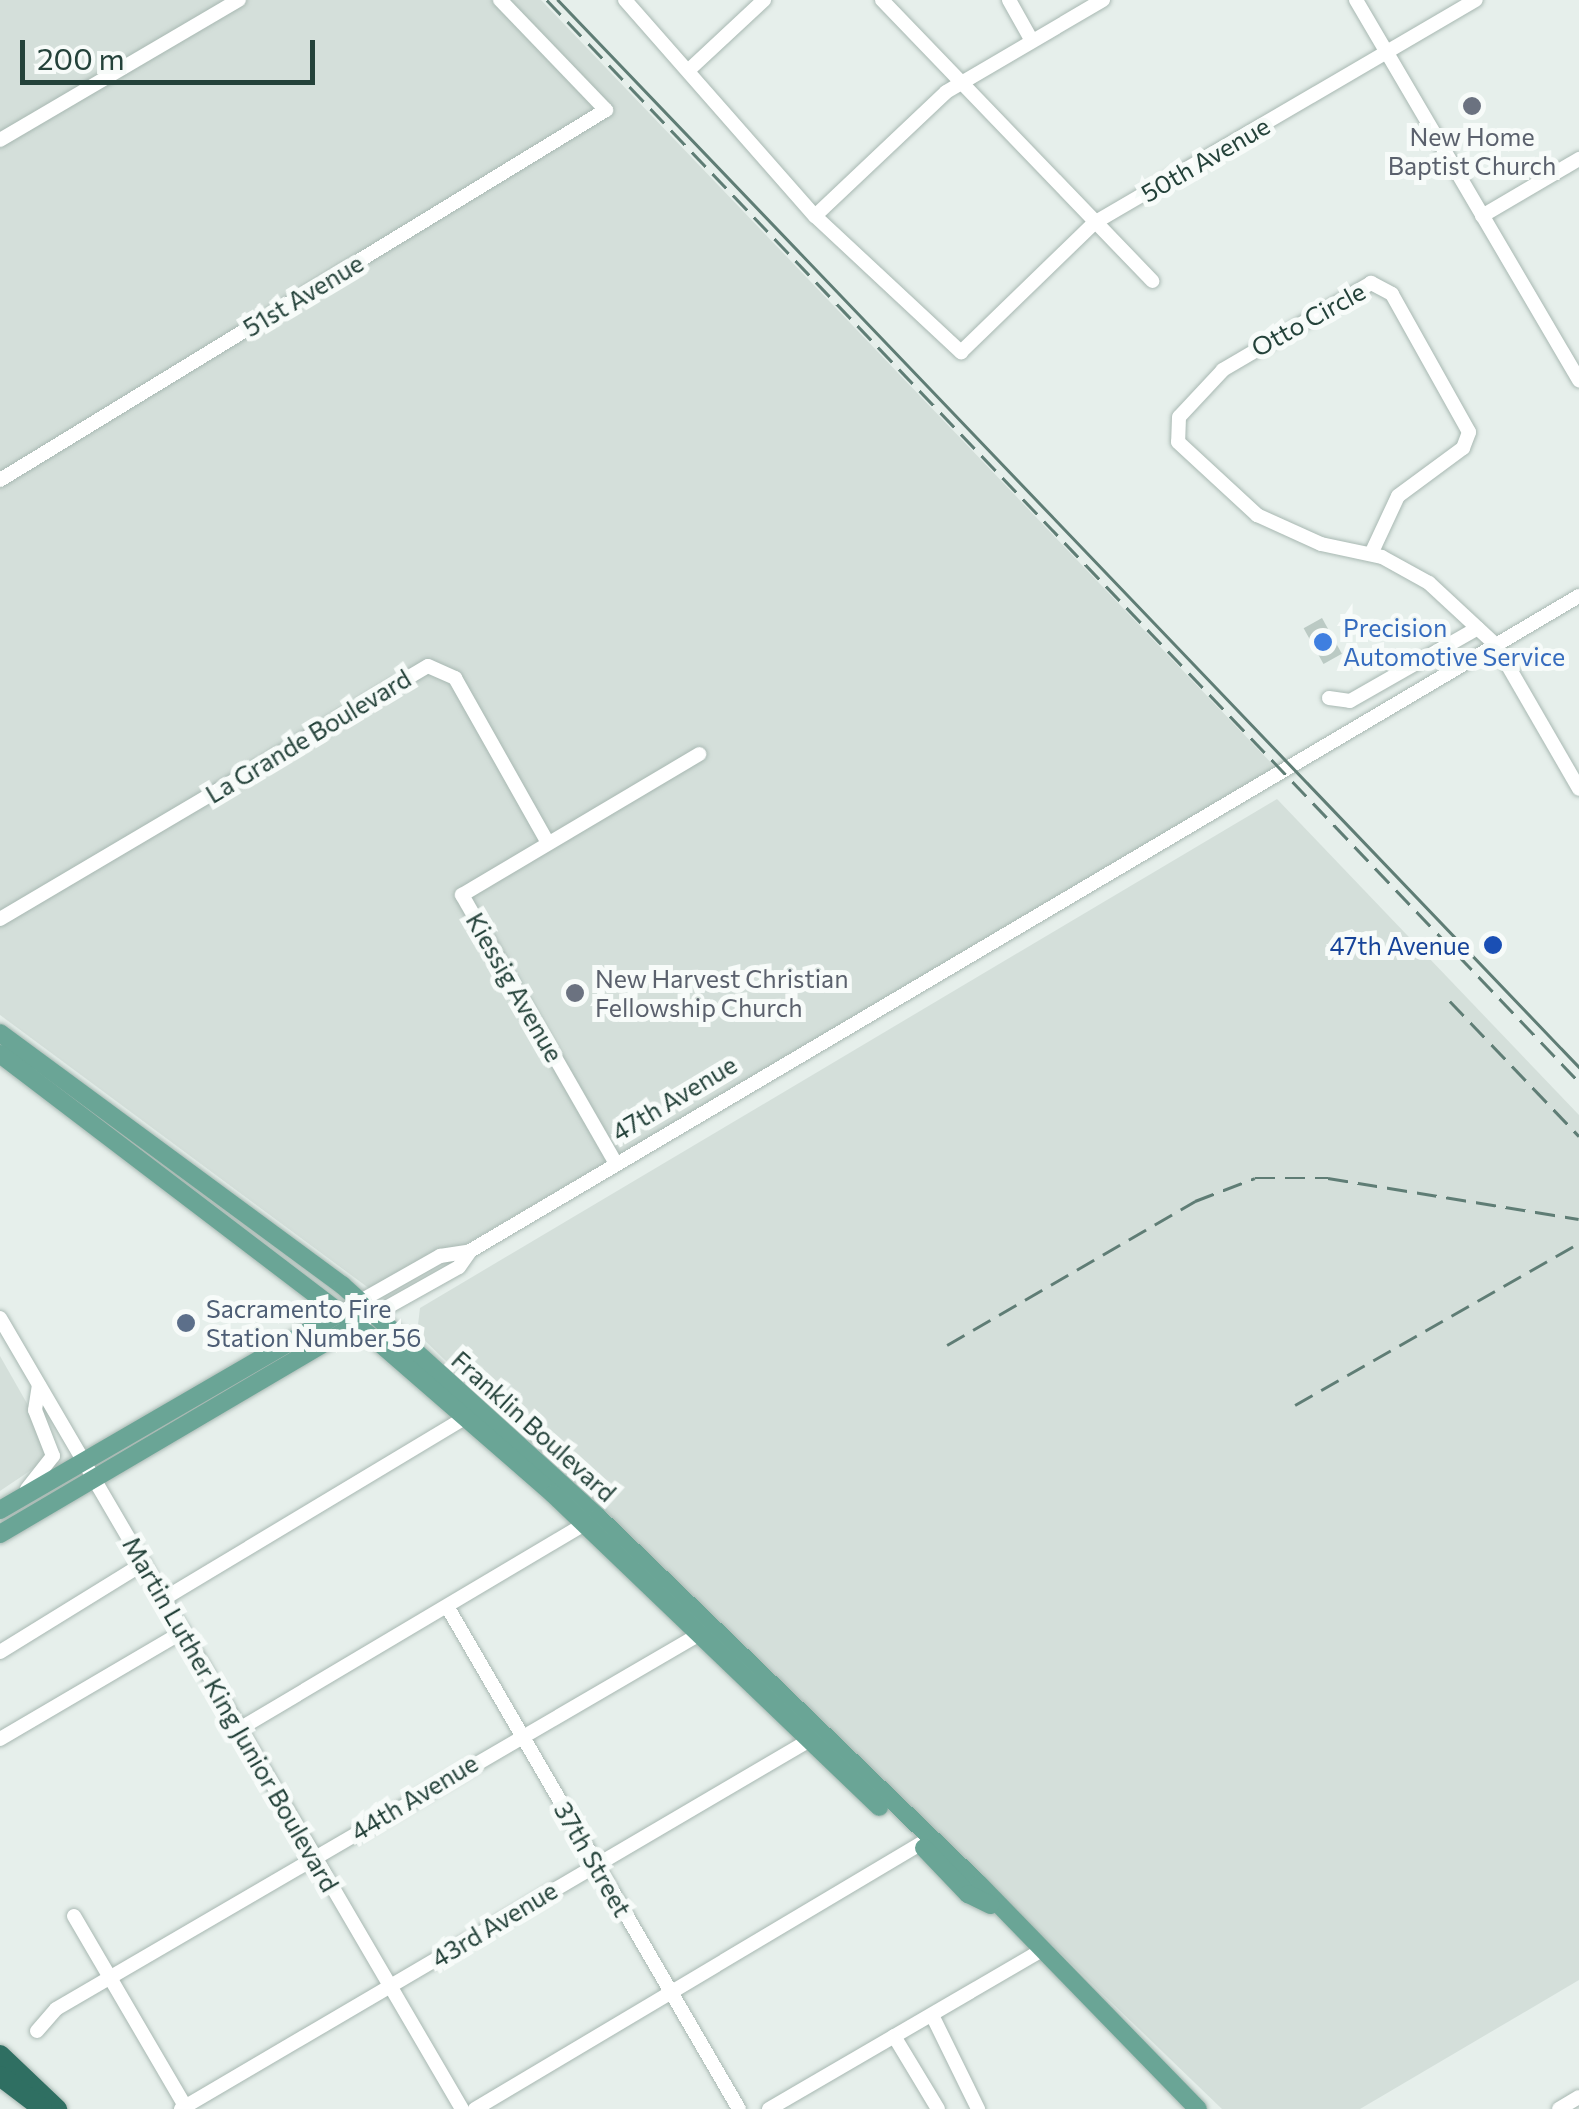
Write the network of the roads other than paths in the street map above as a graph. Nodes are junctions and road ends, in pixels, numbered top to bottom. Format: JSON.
{"nodes":[{"id":1,"x":239,"y":0,"type":"edge"},
{"id":2,"x":500,"y":0,"type":"edge"},
{"id":3,"x":625,"y":0,"type":"edge"},
{"id":4,"x":764,"y":0,"type":"edge"},
{"id":5,"x":882,"y":0,"type":"edge"},
{"id":6,"x":1009,"y":0,"type":"edge"},
{"id":7,"x":1103,"y":0,"type":"edge"},
{"id":8,"x":1356,"y":0,"type":"edge"},
{"id":9,"x":1476,"y":0,"type":"edge"},
{"id":10,"x":1032,"y":41,"type":"junction"},
{"id":11,"x":1386,"y":52,"type":"junction"},
{"id":12,"x":691,"y":68,"type":"junction"},
{"id":13,"x":961,"y":82,"type":"junction"},
{"id":14,"x":0,"y":140,"type":"edge"},
{"id":15,"x":1579,"y":160,"type":"edge"},
{"id":16,"x":815,"y":216,"type":"junction"},
{"id":17,"x":1482,"y":216,"type":"junction"},
{"id":18,"x":1094,"y":223,"type":"junction"},
{"id":19,"x":1152,"y":280,"type":"dead end"},
{"id":20,"x":1578,"y":378,"type":"edge"},
{"id":21,"x":0,"y":480,"type":"edge"},
{"id":22,"x":1371,"y":554,"type":"junction"},
{"id":23,"x":1579,"y":596,"type":"edge"},
{"id":24,"x":1478,"y":628,"type":"junction"},
{"id":25,"x":1496,"y":645,"type":"junction"},
{"id":26,"x":1329,"y":698,"type":"dead end"},
{"id":27,"x":699,"y":754,"type":"dead end"},
{"id":28,"x":1579,"y":789,"type":"edge"},
{"id":29,"x":548,"y":843,"type":"junction"},
{"id":30,"x":0,"y":919,"type":"edge"},
{"id":31,"x":0,"y":1032,"type":"edge"},
{"id":32,"x":0,"y":1054,"type":"edge"},
{"id":33,"x":615,"y":1162,"type":"junction"},
{"id":34,"x":470,"y":1250,"type":"junction"},
{"id":35,"x":358,"y":1301,"type":"junction"},
{"id":36,"x":340,"y":1312,"type":"junction"},
{"id":37,"x":0,"y":1318,"type":"edge"},
{"id":38,"x":364,"y":1320,"type":"junction"},
{"id":39,"x":39,"y":1385,"type":"junction"},
{"id":40,"x":465,"y":1418,"type":"junction"},
{"id":41,"x":490,"y":1440,"type":"junction"},
{"id":42,"x":82,"y":1460,"type":"junction"},
{"id":43,"x":93,"y":1478,"type":"junction"},
{"id":44,"x":563,"y":1486,"type":"junction"},
{"id":45,"x":8,"y":1506,"type":"edge"},
{"id":46,"x":585,"y":1524,"type":"junction"},
{"id":47,"x":0,"y":1534,"type":"edge"},
{"id":48,"x":144,"y":1564,"type":"junction"},
{"id":49,"x":629,"y":1567,"type":"junction"},
{"id":50,"x":165,"y":1598,"type":"junction"},
{"id":51,"x":448,"y":1608,"type":"junction"},
{"id":52,"x":184,"y":1631,"type":"junction"},
{"id":53,"x":698,"y":1635,"type":"junction"},
{"id":54,"x":0,"y":1652,"type":"edge"},
{"id":55,"x":241,"y":1728,"type":"junction"},
{"id":56,"x":520,"y":1734,"type":"junction"},
{"id":57,"x":0,"y":1739,"type":"edge"},
{"id":58,"x":808,"y":1741,"type":"junction"},
{"id":59,"x":920,"y":1844,"type":"junction"},
{"id":60,"x":315,"y":1856,"type":"junction"},
{"id":61,"x":595,"y":1863,"type":"junction"},
{"id":62,"x":992,"y":1905,"type":"junction"},
{"id":63,"x":74,"y":1916,"type":"dead end"},
{"id":64,"x":1039,"y":1952,"type":"junction"},
{"id":65,"x":109,"y":1978,"type":"junction"},
{"id":66,"x":390,"y":1987,"type":"junction"},
{"id":67,"x":671,"y":1994,"type":"junction"},
{"id":68,"x":932,"y":2015,"type":"junction"},
{"id":69,"x":36,"y":2031,"type":"dead end"},
{"id":70,"x":894,"y":2036,"type":"junction"},
{"id":71,"x":0,"y":2055,"type":"edge"},
{"id":72,"x":0,"y":2076,"type":"edge"},
{"id":73,"x":1579,"y":2098,"type":"edge"},
{"id":74,"x":1195,"y":2106,"type":"edge"},
{"id":75,"x":184,"y":2108,"type":"edge"},
{"id":76,"x":43,"y":2109,"type":"edge"},
{"id":77,"x":57,"y":2109,"type":"edge"},
{"id":78,"x":462,"y":2109,"type":"edge"},
{"id":79,"x":475,"y":2109,"type":"edge"},
{"id":80,"x":739,"y":2109,"type":"edge"},
{"id":81,"x":769,"y":2109,"type":"edge"},
{"id":82,"x":938,"y":2109,"type":"edge"},
{"id":83,"x":978,"y":2109,"type":"edge"},
{"id":84,"x":1559,"y":2109,"type":"edge"}],
"edges":[{"from":1,"to":14,"type":"street"},
{"from":2,"to":21,"type":"street","name":"51st Avenue"},
{"from":3,"to":12,"type":"street"},
{"from":4,"to":12,"type":"street"},
{"from":5,"to":13,"type":"street"},
{"from":6,"to":10,"type":"street"},
{"from":7,"to":10,"type":"street"},
{"from":8,"to":11,"type":"street"},
{"from":9,"to":11,"type":"street","name":"50th Avenue"},
{"from":10,"to":13,"type":"street"},
{"from":11,"to":17,"type":"street"},
{"from":11,"to":18,"type":"street","name":"50th Avenue"},
{"from":12,"to":16,"type":"street"},
{"from":13,"to":16,"type":"street"},
{"from":13,"to":18,"type":"street"},
{"from":15,"to":17,"type":"street"},
{"from":16,"to":18,"type":"street","name":"50th Avenue"},
{"from":17,"to":20,"type":"street"},
{"from":18,"to":19,"type":"street"},
{"from":22,"to":22,"type":"street","name":"Otto Circle"},
{"from":22,"to":24,"type":"street","name":"Otto Circle"},
{"from":23,"to":25,"type":"street","name":"47th Avenue"},
{"from":24,"to":25,"type":"street","name":"Otto Circle"},
{"from":24,"to":26,"type":"street"},
{"from":25,"to":28,"type":"street","name":"Otto Circle"},
{"from":25,"to":33,"type":"street","name":"47th Avenue"},
{"from":27,"to":29,"type":"street","name":"Kiessig Avenue"},
{"from":29,"to":30,"type":"street","name":"La Grande Boulevard"},
{"from":29,"to":33,"type":"street","name":"Kiessig Avenue"},
{"from":31,"to":35,"type":"main road","name":"Franklin Boulevard"},
{"from":32,"to":36,"type":"main road","name":"Franklin Boulevard"},
{"from":33,"to":34,"type":"street","name":"47th Avenue"},
{"from":34,"to":35,"type":"street","name":"47th Avenue"},
{"from":34,"to":38,"type":"street","name":"47th Avenue"},
{"from":35,"to":36,"type":"street","name":"47th Avenue"},
{"from":35,"to":38,"type":"main road","name":"Franklin Boulevard"},
{"from":36,"to":38,"type":"main road","name":"Franklin Boulevard"},
{"from":36,"to":42,"type":"main road","name":"47th Avenue"},
{"from":37,"to":39,"type":"street","name":"Martin Luther King Junior Boulevard"},
{"from":38,"to":40,"type":"main road","name":"Franklin Boulevard"},
{"from":38,"to":43,"type":"main road","name":"47th Avenue"},
{"from":38,"to":44,"type":"main road","name":"Franklin Boulevard"},
{"from":39,"to":42,"type":"street","name":"Martin Luther King Junior Boulevard"},
{"from":39,"to":45,"type":"street"},
{"from":40,"to":41,"type":"main road","name":"Franklin Boulevard"},
{"from":40,"to":50,"type":"street"},
{"from":41,"to":44,"type":"main road"},
{"from":41,"to":46,"type":"main road","name":"Franklin Boulevard"},
{"from":42,"to":43,"type":"street","name":"Martin Luther King Junior Boulevard"},
{"from":42,"to":45,"type":"main road","name":"47th Avenue"},
{"from":43,"to":47,"type":"main road","name":"47th Avenue"},
{"from":43,"to":48,"type":"street","name":"Martin Luther King Junior Boulevard"},
{"from":44,"to":49,"type":"main road"},
{"from":44,"to":62,"type":"main road","name":"Franklin Boulevard"},
{"from":46,"to":49,"type":"main road","name":"Franklin Boulevard"},
{"from":46,"to":51,"type":"street"},
{"from":48,"to":50,"type":"street","name":"Martin Luther King Junior Boulevard"},
{"from":48,"to":54,"type":"street"},
{"from":49,"to":53,"type":"main road","name":"Franklin Boulevard"},
{"from":50,"to":52,"type":"street","name":"Martin Luther King Junior Boulevard"},
{"from":51,"to":55,"type":"street"},
{"from":51,"to":56,"type":"street","name":"37th Street"},
{"from":52,"to":55,"type":"street","name":"Martin Luther King Junior Boulevard"},
{"from":52,"to":57,"type":"street"},
{"from":53,"to":56,"type":"street","name":"44th Avenue"},
{"from":53,"to":58,"type":"main road","name":"Franklin Boulevard"},
{"from":55,"to":60,"type":"street","name":"Martin Luther King Junior Boulevard"},
{"from":56,"to":60,"type":"street","name":"44th Avenue"},
{"from":56,"to":61,"type":"street","name":"37th Street"},
{"from":58,"to":59,"type":"main road","name":"Franklin Boulevard"},
{"from":58,"to":61,"type":"street","name":"43rd Avenue"},
{"from":59,"to":62,"type":"main road","name":"Franklin Boulevard"},
{"from":59,"to":67,"type":"street"},
{"from":60,"to":65,"type":"street","name":"44th Avenue"},
{"from":60,"to":66,"type":"street","name":"Martin Luther King Junior Boulevard"},
{"from":61,"to":66,"type":"street","name":"43rd Avenue"},
{"from":61,"to":67,"type":"street","name":"37th Street"},
{"from":62,"to":64,"type":"main road","name":"Franklin Boulevard"},
{"from":63,"to":65,"type":"street"},
{"from":64,"to":68,"type":"street"},
{"from":64,"to":74,"type":"main road","name":"Franklin Boulevard"},
{"from":65,"to":69,"type":"street","name":"44th Avenue"},
{"from":65,"to":75,"type":"street"},
{"from":66,"to":75,"type":"street","name":"43rd Avenue"},
{"from":66,"to":78,"type":"street","name":"Martin Luther King Junior Boulevard"},
{"from":67,"to":79,"type":"street"},
{"from":67,"to":80,"type":"street","name":"37th Street"},
{"from":68,"to":70,"type":"street"},
{"from":68,"to":83,"type":"street"},
{"from":70,"to":81,"type":"street"},
{"from":70,"to":82,"type":"street"},
{"from":71,"to":77,"type":"highway"},
{"from":72,"to":76,"type":"highway"},
{"from":73,"to":84,"type":"street"}]}
